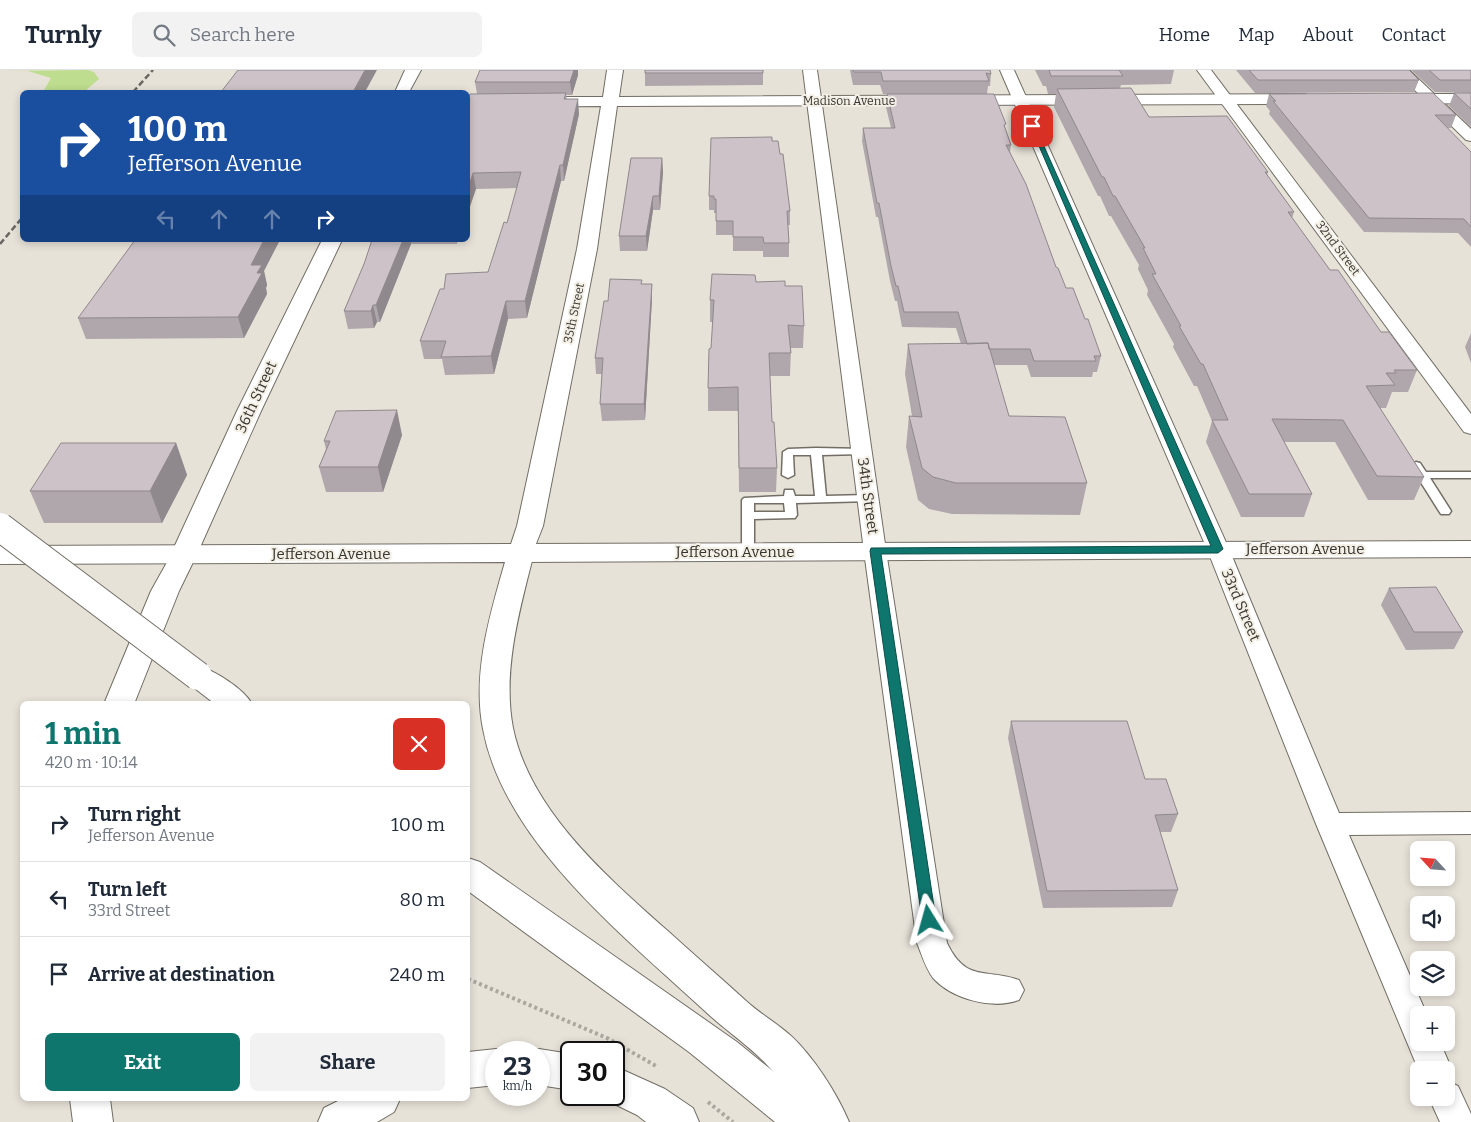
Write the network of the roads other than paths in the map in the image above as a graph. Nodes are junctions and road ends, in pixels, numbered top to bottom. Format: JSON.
{"nodes":[{"id":1,"x":413,"y":70,"type":"edge"},
{"id":2,"x":615,"y":70,"type":"edge"},
{"id":3,"x":810,"y":70,"type":"edge"},
{"id":4,"x":1007,"y":70,"type":"edge"},
{"id":5,"x":1204,"y":70,"type":"edge"},
{"id":6,"x":1400,"y":70,"type":"edge"},
{"id":7,"x":403,"y":90,"type":"edge"},
{"id":8,"x":1324,"y":99,"type":"edge"},
{"id":9,"x":1392,"y":99,"type":"edge"},
{"id":10,"x":1431,"y":99,"type":"junction"},
{"id":11,"x":1471,"y":99,"type":"edge"},
{"id":12,"x":1021,"y":100,"type":"junction"},
{"id":13,"x":1226,"y":100,"type":"junction"},
{"id":14,"x":815,"y":101,"type":"junction"},
{"id":15,"x":470,"y":102,"type":"edge"},
{"id":16,"x":610,"y":102,"type":"junction"},
{"id":17,"x":1471,"y":137,"type":"edge"},
{"id":18,"x":331,"y":242,"type":"edge"},
{"id":19,"x":1471,"y":428,"type":"edge"},
{"id":20,"x":816,"y":451,"type":"junction"},
{"id":21,"x":862,"y":451,"type":"junction"},
{"id":22,"x":1410,"y":455,"type":"edge"},
{"id":23,"x":788,"y":475,"type":"dead end"},
{"id":24,"x":1422,"y":475,"type":"junction"},
{"id":25,"x":1471,"y":475,"type":"edge"},
{"id":26,"x":821,"y":499,"type":"junction"},
{"id":27,"x":868,"y":499,"type":"junction"},
{"id":28,"x":1445,"y":511,"type":"dead end"},
{"id":29,"x":0,"y":527,"type":"edge"},
{"id":30,"x":1218,"y":549,"type":"junction"},
{"id":31,"x":1471,"y":549,"type":"edge"},
{"id":32,"x":875,"y":551,"type":"junction"},
{"id":33,"x":748,"y":552,"type":"junction"},
{"id":34,"x":184,"y":554,"type":"junction"},
{"id":35,"x":521,"y":554,"type":"junction"},
{"id":36,"x":0,"y":556,"type":"edge"},
{"id":37,"x":120,"y":701,"type":"edge"},
{"id":38,"x":233,"y":701,"type":"edge"},
{"id":39,"x":1471,"y":823,"type":"edge"},
{"id":40,"x":1330,"y":824,"type":"junction"},
{"id":41,"x":470,"y":874,"type":"edge"},
{"id":42,"x":1008,"y":990,"type":"dead end"},
{"id":43,"x":1410,"y":1012,"type":"edge"},
{"id":44,"x":485,"y":1068,"type":"edge"},
{"id":45,"x":470,"y":1070,"type":"edge"},
{"id":46,"x":625,"y":1089,"type":"edge"},
{"id":47,"x":90,"y":1101,"type":"edge"},
{"id":48,"x":376,"y":1101,"type":"edge"},
{"id":49,"x":1450,"y":1106,"type":"edge"},
{"id":50,"x":692,"y":1111,"type":"edge"},
{"id":51,"x":93,"y":1122,"type":"edge"},
{"id":52,"x":338,"y":1122,"type":"edge"},
{"id":53,"x":804,"y":1122,"type":"edge"},
{"id":54,"x":829,"y":1122,"type":"edge"},
{"id":55,"x":1457,"y":1122,"type":"edge"}],
"edges":[{"from":1,"to":7,"type":"main road"},
{"from":2,"to":16,"type":"main road","name":"35th Street"},
{"from":3,"to":14,"type":"street","name":"34th Street"},
{"from":4,"to":12,"type":"street","name":"33rd Street"},
{"from":5,"to":13,"type":"street","name":"32nd Street"},
{"from":6,"to":10,"type":"street"},
{"from":8,"to":13,"type":"main road","name":"Madison Avenue"},
{"from":9,"to":10,"type":"main road"},
{"from":10,"to":11,"type":"main road"},
{"from":10,"to":17,"type":"street"},
{"from":12,"to":13,"type":"main road","name":"Madison Avenue"},
{"from":12,"to":14,"type":"main road","name":"Madison Avenue"},
{"from":12,"to":30,"type":"street","name":"33rd Street"},
{"from":13,"to":19,"type":"street","name":"32nd Street"},
{"from":14,"to":16,"type":"main road","name":"Madison Avenue"},
{"from":14,"to":21,"type":"street","name":"34th Street"},
{"from":15,"to":16,"type":"main road","name":"Madison Avenue"},
{"from":16,"to":35,"type":"main road","name":"35th Street"},
{"from":18,"to":34,"type":"main road","name":"36th Street"},
{"from":20,"to":21,"type":"lane"},
{"from":20,"to":23,"type":"lane"},
{"from":20,"to":26,"type":"lane"},
{"from":21,"to":27,"type":"street","name":"34th Street"},
{"from":22,"to":24,"type":"lane"},
{"from":24,"to":25,"type":"lane"},
{"from":24,"to":28,"type":"lane"},
{"from":26,"to":27,"type":"lane"},
{"from":26,"to":33,"type":"lane"},
{"from":27,"to":32,"type":"street","name":"34th Street"},
{"from":29,"to":38,"type":"main road","bridge":true},
{"from":30,"to":31,"type":"main road","name":"Jefferson Avenue"},
{"from":30,"to":32,"type":"main road","name":"Jefferson Avenue"},
{"from":30,"to":40,"type":"street","name":"33rd Street"},
{"from":32,"to":33,"type":"main road","name":"Jefferson Avenue"},
{"from":32,"to":42,"type":"street","name":"34th Street"},
{"from":33,"to":35,"type":"main road","name":"Jefferson Avenue"},
{"from":34,"to":35,"type":"main road","name":"Jefferson Avenue"},
{"from":34,"to":36,"type":"main road","name":"Jefferson Avenue"},
{"from":34,"to":37,"type":"main road","name":"36th Street"},
{"from":35,"to":54,"type":"main road","name":"35th Street"},
{"from":39,"to":40,"type":"street"},
{"from":40,"to":43,"type":"street","name":"33rd Street"},
{"from":41,"to":53,"type":"main road"},
{"from":44,"to":45,"type":"main road"},
{"from":46,"to":50,"type":"main road"},
{"from":47,"to":51,"type":"main road"},
{"from":48,"to":52,"type":"main road"},
{"from":49,"to":55,"type":"street"}]}
